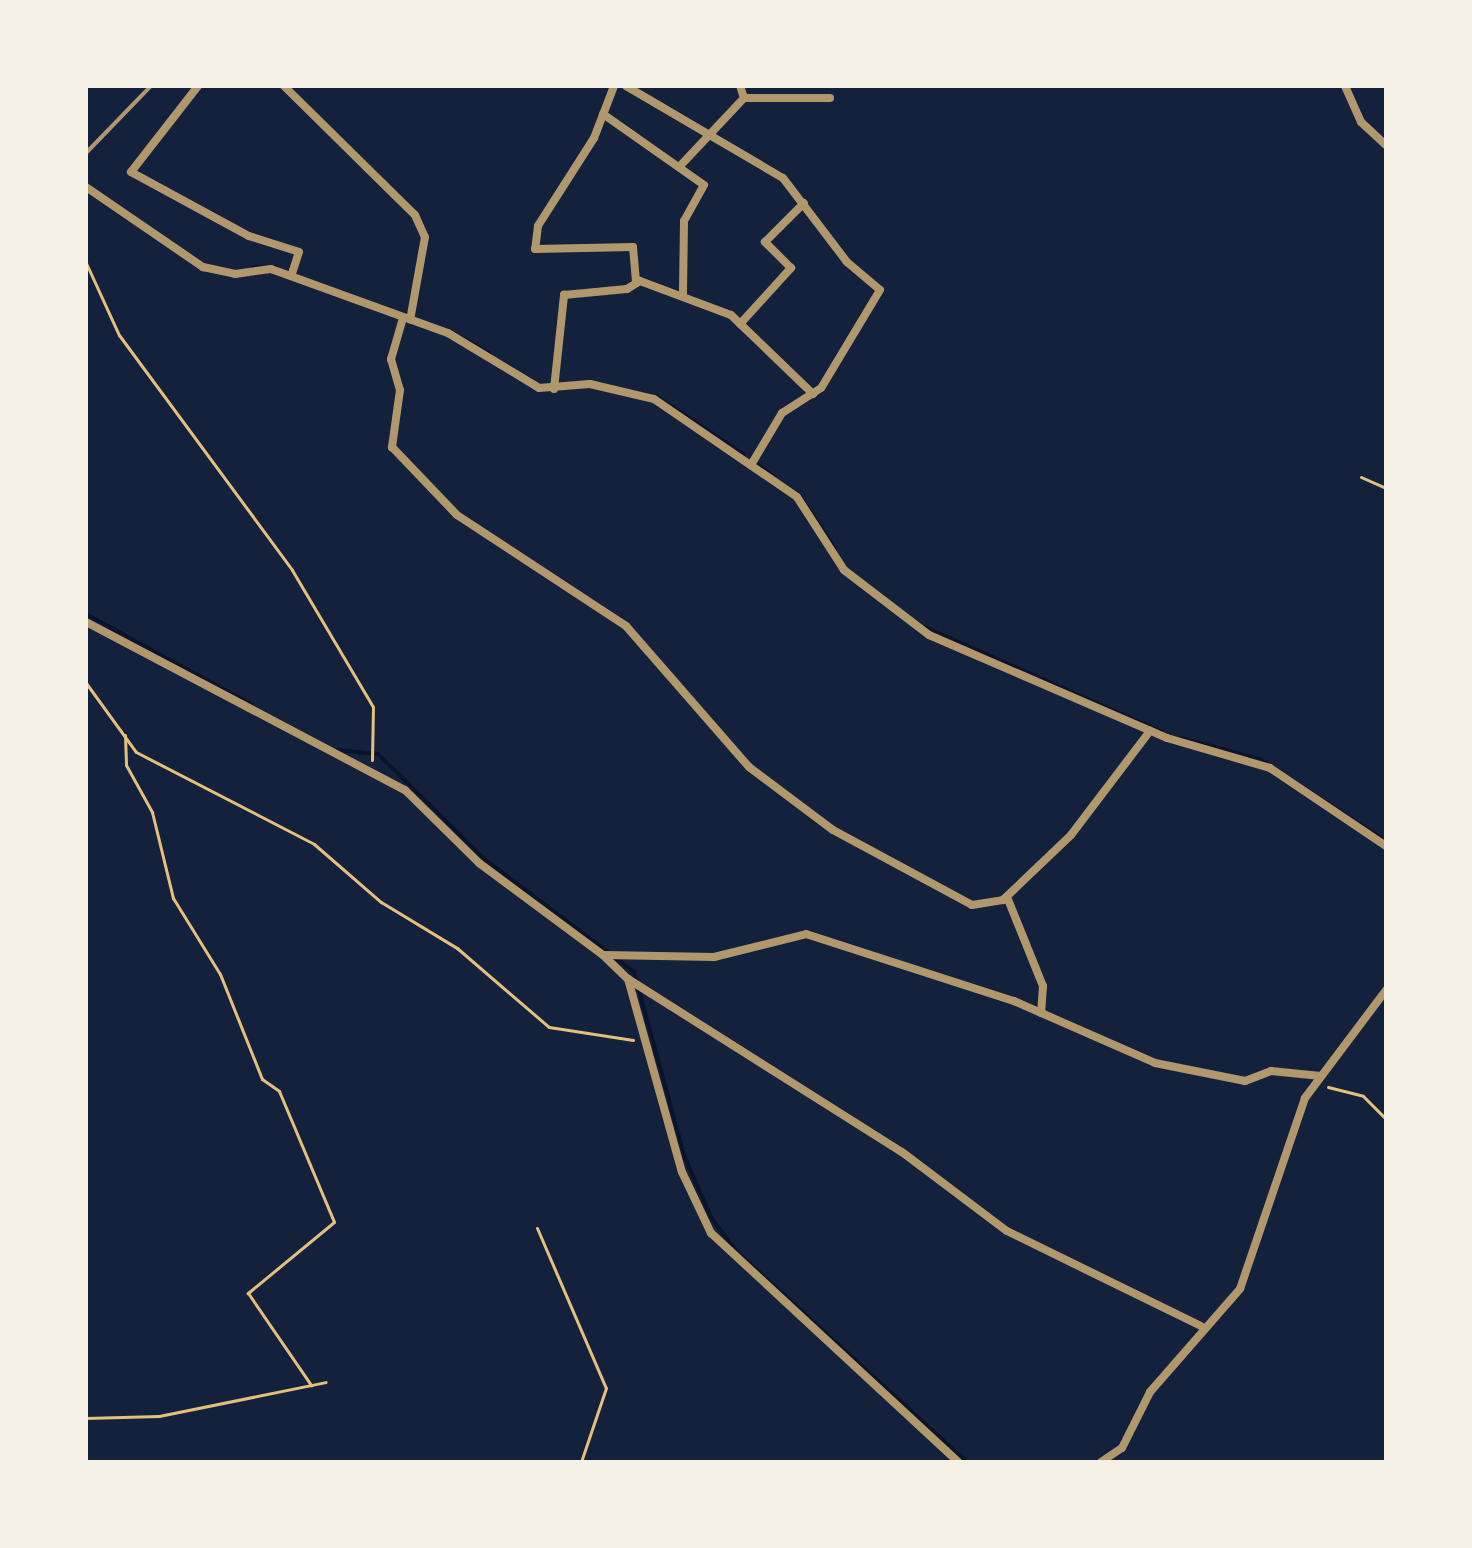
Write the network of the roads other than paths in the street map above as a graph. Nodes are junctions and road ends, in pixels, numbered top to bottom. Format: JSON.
{"nodes":[{"id":1,"x":151,"y":86,"type":"edge"},
{"id":2,"x":198,"y":86,"type":"edge"},
{"id":3,"x":284,"y":86,"type":"edge"},
{"id":4,"x":614,"y":86,"type":"edge"},
{"id":5,"x":626,"y":86,"type":"edge"},
{"id":6,"x":740,"y":86,"type":"edge"},
{"id":7,"x":1345,"y":86,"type":"edge"},
{"id":8,"x":744,"y":98,"type":"junction"},
{"id":9,"x":830,"y":98,"type":"dead end"},
{"id":10,"x":603,"y":114,"type":"junction"},
{"id":11,"x":710,"y":135,"type":"junction"},
{"id":12,"x":1386,"y":145,"type":"edge"},
{"id":13,"x":86,"y":153,"type":"edge"},
{"id":14,"x":681,"y":165,"type":"junction"},
{"id":15,"x":86,"y":187,"type":"edge"},
{"id":16,"x":804,"y":203,"type":"junction"},
{"id":17,"x":291,"y":276,"type":"junction"},
{"id":18,"x":636,"y":283,"type":"junction"},
{"id":19,"x":683,"y":295,"type":"junction"},
{"id":20,"x":406,"y":319,"type":"junction"},
{"id":21,"x":740,"y":324,"type":"junction"},
{"id":22,"x":554,"y":389,"type":"junction"},
{"id":23,"x":813,"y":394,"type":"junction"},
{"id":24,"x":751,"y":465,"type":"junction"},
{"id":25,"x":86,"y":622,"type":"edge"},
{"id":26,"x":1150,"y":731,"type":"junction"},
{"id":27,"x":1386,"y":846,"type":"edge"},
{"id":28,"x":1007,"y":897,"type":"junction"},
{"id":29,"x":603,"y":955,"type":"junction"},
{"id":30,"x":628,"y":979,"type":"junction"},
{"id":31,"x":1386,"y":990,"type":"edge"},
{"id":32,"x":1041,"y":1013,"type":"junction"},
{"id":33,"x":1319,"y":1080,"type":"junction"},
{"id":34,"x":1201,"y":1326,"type":"junction"},
{"id":35,"x":958,"y":1462,"type":"edge"},
{"id":36,"x":1101,"y":1462,"type":"edge"}],
"edges":[{"from":1,"to":13,"type":"lane"},
{"from":2,"to":17,"type":"street"},
{"from":3,"to":20,"type":"street"},
{"from":4,"to":10,"type":"street"},
{"from":5,"to":11,"type":"street"},
{"from":6,"to":8,"type":"street"},
{"from":7,"to":12,"type":"street"},
{"from":8,"to":9,"type":"street"},
{"from":8,"to":11,"type":"street"},
{"from":10,"to":14,"type":"street"},
{"from":10,"to":18,"type":"street"},
{"from":11,"to":14,"type":"street"},
{"from":11,"to":16,"type":"street"},
{"from":14,"to":19,"type":"street"},
{"from":15,"to":17,"type":"street"},
{"from":16,"to":21,"type":"street"},
{"from":16,"to":23,"type":"street"},
{"from":17,"to":20,"type":"street"},
{"from":18,"to":19,"type":"street"},
{"from":18,"to":22,"type":"street"},
{"from":19,"to":21,"type":"street"},
{"from":20,"to":22,"type":"street"},
{"from":20,"to":28,"type":"street"},
{"from":21,"to":23,"type":"street"},
{"from":22,"to":24,"type":"street"},
{"from":23,"to":24,"type":"street"},
{"from":24,"to":26,"type":"street"},
{"from":25,"to":29,"type":"street"},
{"from":26,"to":27,"type":"street"},
{"from":26,"to":28,"type":"street"},
{"from":28,"to":32,"type":"street"},
{"from":29,"to":30,"type":"street"},
{"from":29,"to":32,"type":"street"},
{"from":30,"to":34,"type":"street"},
{"from":30,"to":35,"type":"street"},
{"from":31,"to":33,"type":"street"},
{"from":32,"to":33,"type":"street"},
{"from":33,"to":34,"type":"street"},
{"from":34,"to":36,"type":"street"}]}
